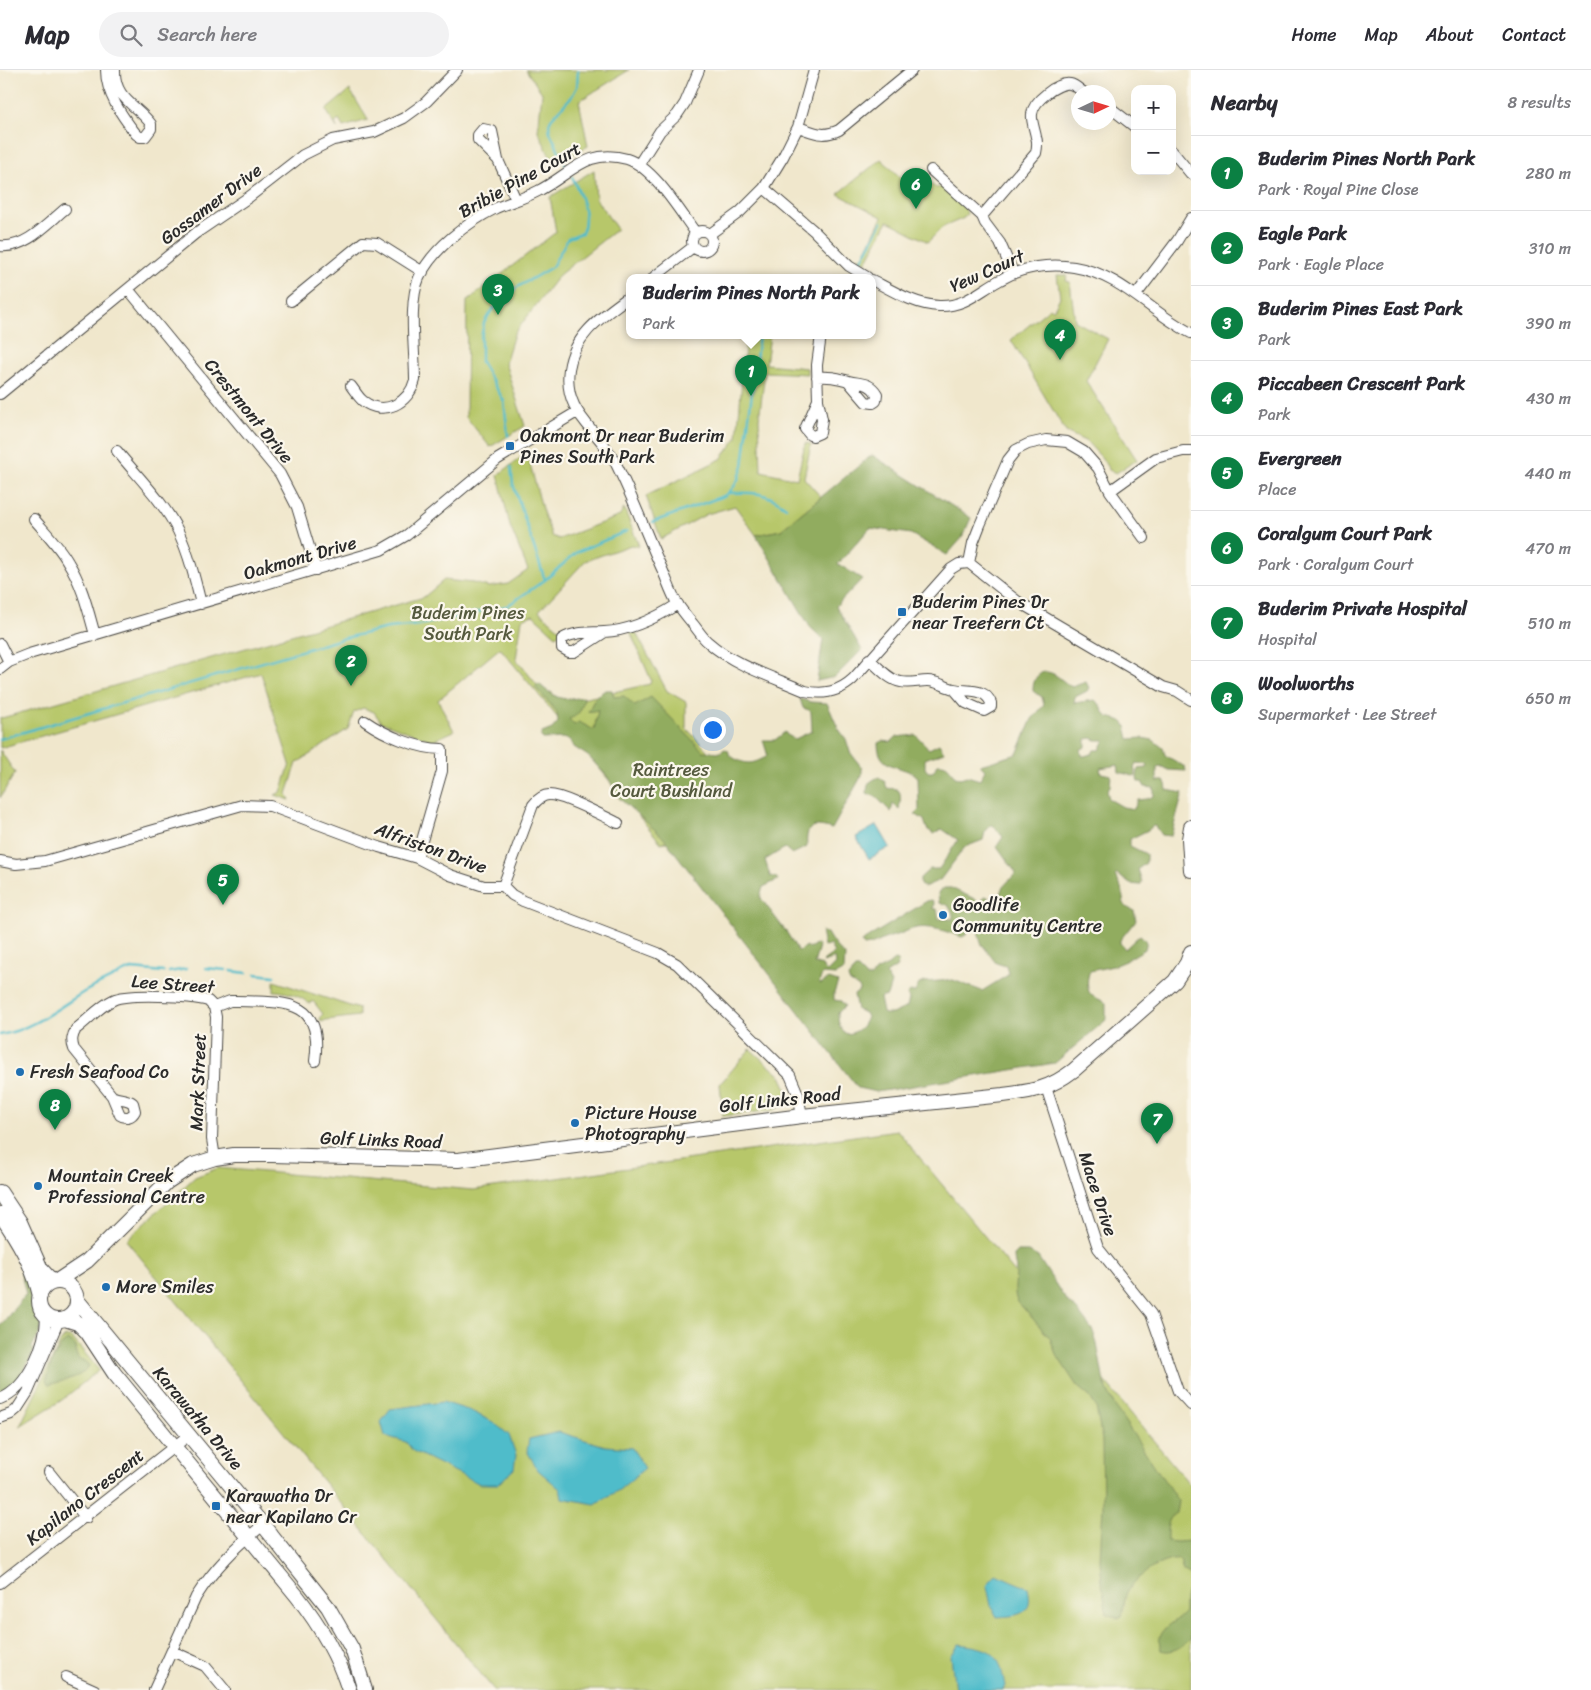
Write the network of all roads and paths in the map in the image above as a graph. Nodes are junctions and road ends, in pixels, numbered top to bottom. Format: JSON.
{"nodes":[{"id":1,"x":106,"y":70,"type":"edge"},
{"id":2,"x":115,"y":70,"type":"edge"},
{"id":3,"x":457,"y":70,"type":"edge"},
{"id":4,"x":699,"y":70,"type":"edge"},
{"id":5,"x":814,"y":70,"type":"edge"},
{"id":6,"x":912,"y":70,"type":"edge"},
{"id":7,"x":1072,"y":85,"type":"edge"},
{"id":8,"x":1116,"y":112,"type":"edge"},
{"id":9,"x":1131,"y":123,"type":"edge"},
{"id":10,"x":798,"y":127,"type":"junction"},
{"id":11,"x":1176,"y":156,"type":"edge"},
{"id":12,"x":498,"y":160,"type":"dead end"},
{"id":13,"x":639,"y":164,"type":"junction"},
{"id":14,"x":931,"y":170,"type":"dead end"},
{"id":15,"x":1191,"y":174,"type":"edge"},
{"id":16,"x":764,"y":188,"type":"junction"},
{"id":17,"x":516,"y":200,"type":"junction"},
{"id":18,"x":65,"y":209,"type":"dead end"},
{"id":19,"x":982,"y":216,"type":"junction"},
{"id":20,"x":1191,"y":218,"type":"edge"},
{"id":21,"x":696,"y":232,"type":"junction"},
{"id":22,"x":710,"y":234,"type":"junction"},
{"id":23,"x":0,"y":246,"type":"edge"},
{"id":24,"x":693,"y":247,"type":"junction"},
{"id":25,"x":423,"y":272,"type":"junction"},
{"id":26,"x":658,"y":274,"type":"edge"},
{"id":27,"x":855,"y":274,"type":"edge"},
{"id":28,"x":1013,"y":274,"type":"junction"},
{"id":29,"x":876,"y":282,"type":"edge"},
{"id":30,"x":128,"y":289,"type":"junction"},
{"id":31,"x":1136,"y":295,"type":"junction"},
{"id":32,"x":626,"y":299,"type":"edge"},
{"id":33,"x":290,"y":301,"type":"dead end"},
{"id":34,"x":1191,"y":334,"type":"edge"},
{"id":35,"x":820,"y":339,"type":"edge"},
{"id":36,"x":818,"y":377,"type":"junction"},
{"id":37,"x":848,"y":381,"type":"dead end"},
{"id":38,"x":351,"y":386,"type":"dead end"},
{"id":39,"x":0,"y":394,"type":"edge"},
{"id":40,"x":818,"y":400,"type":"dead end"},
{"id":41,"x":577,"y":412,"type":"junction"},
{"id":42,"x":117,"y":451,"type":"dead end"},
{"id":43,"x":1191,"y":451,"type":"edge"},
{"id":44,"x":1110,"y":491,"type":"junction"},
{"id":45,"x":34,"y":520,"type":"dead end"},
{"id":46,"x":1144,"y":538,"type":"dead end"},
{"id":47,"x":969,"y":563,"type":"junction"},
{"id":48,"x":316,"y":570,"type":"junction"},
{"id":49,"x":201,"y":604,"type":"junction"},
{"id":50,"x":678,"y":604,"type":"junction"},
{"id":51,"x":605,"y":632,"type":"dead end"},
{"id":52,"x":95,"y":635,"type":"junction"},
{"id":53,"x":0,"y":644,"type":"edge"},
{"id":54,"x":869,"y":660,"type":"junction"},
{"id":55,"x":9,"y":662,"type":"junction"},
{"id":56,"x":0,"y":669,"type":"edge"},
{"id":57,"x":954,"y":689,"type":"dead end"},
{"id":58,"x":1191,"y":690,"type":"edge"},
{"id":59,"x":1177,"y":691,"type":"junction"},
{"id":60,"x":1191,"y":700,"type":"edge"},
{"id":61,"x":365,"y":721,"type":"dead end"},
{"id":62,"x":618,"y":823,"type":"dead end"},
{"id":63,"x":1191,"y":827,"type":"edge"},
{"id":64,"x":417,"y":858,"type":"junction"},
{"id":65,"x":0,"y":861,"type":"edge"},
{"id":66,"x":1191,"y":870,"type":"edge"},
{"id":67,"x":503,"y":886,"type":"junction"},
{"id":68,"x":1191,"y":952,"type":"edge"},
{"id":69,"x":214,"y":1007,"type":"junction"},
{"id":70,"x":315,"y":1061,"type":"dead end"},
{"id":71,"x":1046,"y":1087,"type":"junction"},
{"id":72,"x":112,"y":1096,"type":"dead end"},
{"id":73,"x":802,"y":1116,"type":"junction"},
{"id":74,"x":215,"y":1158,"type":"junction"},
{"id":75,"x":0,"y":1192,"type":"edge"},
{"id":76,"x":0,"y":1214,"type":"edge"},
{"id":77,"x":87,"y":1261,"type":"junction"},
{"id":78,"x":55,"y":1282,"type":"junction"},
{"id":79,"x":76,"y":1295,"type":"junction"},
{"id":80,"x":40,"y":1296,"type":"junction"},
{"id":81,"x":57,"y":1318,"type":"junction"},
{"id":82,"x":0,"y":1399,"type":"edge"},
{"id":83,"x":1191,"y":1405,"type":"edge"},
{"id":84,"x":0,"y":1418,"type":"edge"},
{"id":85,"x":189,"y":1435,"type":"junction"},
{"id":86,"x":174,"y":1446,"type":"junction"},
{"id":87,"x":49,"y":1472,"type":"dead end"},
{"id":88,"x":86,"y":1518,"type":"junction"},
{"id":89,"x":264,"y":1525,"type":"junction"},
{"id":90,"x":249,"y":1537,"type":"junction"},
{"id":91,"x":0,"y":1583,"type":"edge"},
{"id":92,"x":172,"y":1651,"type":"junction"},
{"id":93,"x":356,"y":1658,"type":"junction"},
{"id":94,"x":338,"y":1662,"type":"junction"},
{"id":95,"x":66,"y":1677,"type":"dead end"},
{"id":96,"x":95,"y":1690,"type":"edge"},
{"id":97,"x":154,"y":1690,"type":"edge"},
{"id":98,"x":225,"y":1690,"type":"edge"},
{"id":99,"x":349,"y":1690,"type":"edge"},
{"id":100,"x":365,"y":1690,"type":"edge"}],
"edges":[{"from":1,"to":2,"type":"street"},
{"from":3,"to":30,"type":"street","name":"Gossamer Drive"},
{"from":4,"to":13,"type":"street"},
{"from":5,"to":10,"type":"street"},
{"from":6,"to":10,"type":"street"},
{"from":7,"to":19,"type":"street"},
{"from":8,"to":9,"type":"street"},
{"from":10,"to":16,"type":"street"},
{"from":11,"to":15,"type":"street"},
{"from":12,"to":17,"type":"street"},
{"from":13,"to":17,"type":"street","name":"Bribie Pine Court"},
{"from":13,"to":21,"type":"street","name":"Bribie Pine Court"},
{"from":14,"to":19,"type":"street"},
{"from":16,"to":22,"type":"street"},
{"from":16,"to":27,"type":"street"},
{"from":17,"to":25,"type":"street","name":"Bribie Pine Court"},
{"from":18,"to":23,"type":"street"},
{"from":19,"to":28,"type":"street"},
{"from":20,"to":31,"type":"street"},
{"from":21,"to":22,"type":"street"},
{"from":21,"to":24,"type":"street"},
{"from":22,"to":24,"type":"street"},
{"from":24,"to":26,"type":"street"},
{"from":25,"to":33,"type":"street"},
{"from":25,"to":38,"type":"street","name":"Bribie Pine Court"},
{"from":28,"to":29,"type":"street","name":"Yew Court"},
{"from":28,"to":31,"type":"street","name":"Yew Court"},
{"from":30,"to":39,"type":"street","name":"Gossamer Drive"},
{"from":30,"to":48,"type":"street","name":"Crestmont Drive"},
{"from":31,"to":34,"type":"street","name":"Yew Court"},
{"from":32,"to":41,"type":"street"},
{"from":35,"to":36,"type":"street"},
{"from":36,"to":37,"type":"street"},
{"from":36,"to":40,"type":"street"},
{"from":41,"to":48,"type":"street","name":"Oakmont Drive"},
{"from":41,"to":50,"type":"street"},
{"from":42,"to":49,"type":"street"},
{"from":43,"to":44,"type":"street"},
{"from":44,"to":46,"type":"street"},
{"from":44,"to":47,"type":"street"},
{"from":45,"to":52,"type":"street"},
{"from":47,"to":54,"type":"street"},
{"from":47,"to":59,"type":"street"},
{"from":48,"to":49,"type":"street","name":"Oakmont Drive"},
{"from":49,"to":52,"type":"street","name":"Oakmont Drive"},
{"from":50,"to":51,"type":"street"},
{"from":50,"to":54,"type":"street"},
{"from":52,"to":55,"type":"street","name":"Oakmont Drive"},
{"from":53,"to":55,"type":"street"},
{"from":54,"to":57,"type":"street"},
{"from":55,"to":56,"type":"street","name":"Oakmont Drive"},
{"from":58,"to":59,"type":"street"},
{"from":59,"to":60,"type":"street"},
{"from":61,"to":64,"type":"street"},
{"from":62,"to":67,"type":"street"},
{"from":63,"to":66,"type":"main road"},
{"from":64,"to":65,"type":"street","name":"Alfriston Drive"},
{"from":64,"to":67,"type":"street","name":"Alfriston Drive"},
{"from":67,"to":73,"type":"street","name":"Alfriston Drive"},
{"from":68,"to":71,"type":"main road","name":"Golf Links Road"},
{"from":69,"to":70,"type":"street","name":"Lee Street"},
{"from":69,"to":72,"type":"street","name":"Lee Street"},
{"from":69,"to":74,"type":"street","name":"Mark Street"},
{"from":71,"to":73,"type":"main road","name":"Golf Links Road"},
{"from":71,"to":83,"type":"street","name":"Mace Drive"},
{"from":73,"to":74,"type":"main road","name":"Golf Links Road"},
{"from":74,"to":77,"type":"main road","name":"Golf Links Road"},
{"from":75,"to":78,"type":"main road"},
{"from":76,"to":80,"type":"main road"},
{"from":77,"to":78,"type":"main road","name":"Golf Links Road"},
{"from":77,"to":79,"type":"main road","name":"Golf Links Road"},
{"from":78,"to":79,"type":"main road"},
{"from":78,"to":80,"type":"main road"},
{"from":79,"to":81,"type":"main road"},
{"from":79,"to":85,"type":"main road","name":"Karawatha Drive"},
{"from":80,"to":81,"type":"main road"},
{"from":81,"to":82,"type":"street"},
{"from":81,"to":84,"type":"street"},
{"from":81,"to":86,"type":"main road","name":"Karawatha Drive"},
{"from":85,"to":86,"type":"street","name":"Kapilano Crescent"},
{"from":85,"to":89,"type":"main road","name":"Karawatha Drive"},
{"from":86,"to":88,"type":"street","name":"Kapilano Crescent"},
{"from":86,"to":90,"type":"main road","name":"Karawatha Drive"},
{"from":87,"to":88,"type":"street"},
{"from":88,"to":91,"type":"street","name":"Kapilano Crescent"},
{"from":89,"to":90,"type":"street"},
{"from":89,"to":93,"type":"main road","name":"Karawatha Drive"},
{"from":90,"to":92,"type":"street"},
{"from":90,"to":94,"type":"main road","name":"Karawatha Drive"},
{"from":92,"to":97,"type":"street"},
{"from":92,"to":98,"type":"street"},
{"from":93,"to":94,"type":"street"},
{"from":93,"to":100,"type":"main road","name":"Karawatha Drive"},
{"from":94,"to":99,"type":"main road","name":"Karawatha Drive"},
{"from":95,"to":96,"type":"street"}]}
